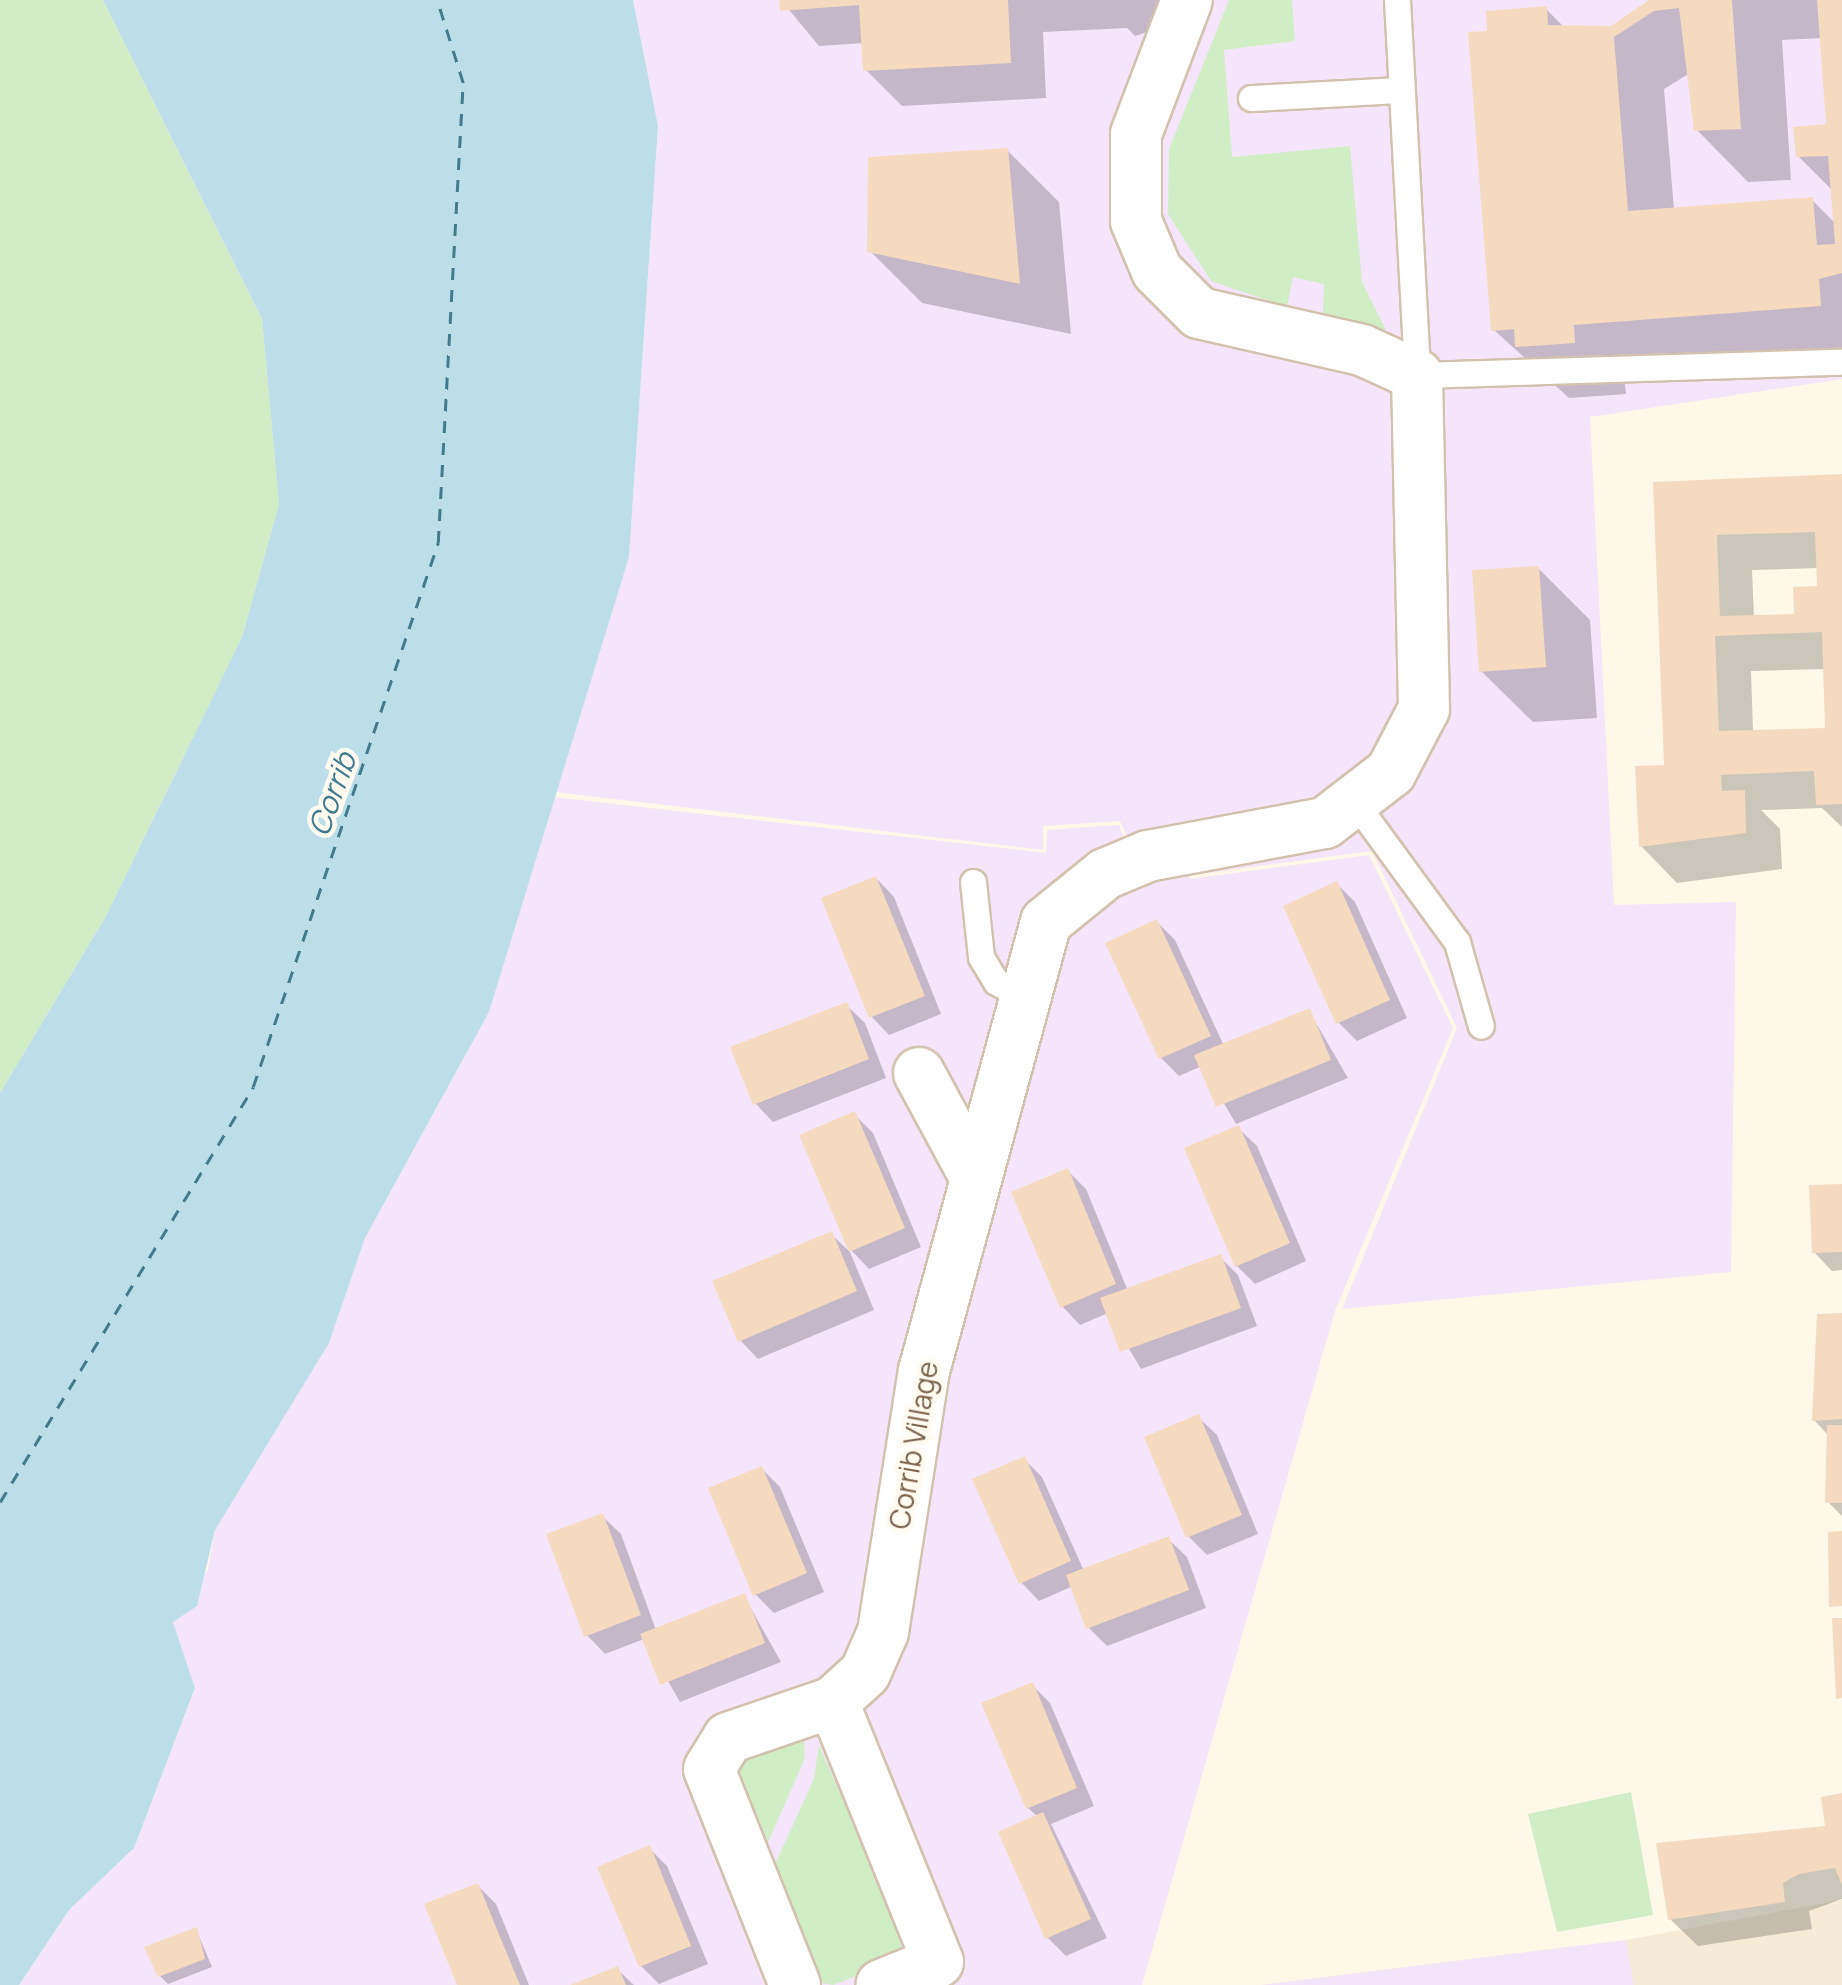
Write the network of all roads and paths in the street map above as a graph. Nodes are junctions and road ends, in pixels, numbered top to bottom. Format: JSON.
{"nodes":[{"id":1,"x":1187,"y":0,"type":"edge"},
{"id":2,"x":1397,"y":0,"type":"edge"},
{"id":3,"x":1400,"y":90,"type":"junction"},
{"id":4,"x":1250,"y":98,"type":"dead end"},
{"id":5,"x":1842,"y":362,"type":"edge"},
{"id":6,"x":1417,"y":375,"type":"junction"},
{"id":7,"x":1356,"y":804,"type":"junction"},
{"id":8,"x":973,"y":882,"type":"dead end"},
{"id":9,"x":1020,"y":996,"type":"junction"},
{"id":10,"x":1481,"y":1026,"type":"dead end"},
{"id":11,"x":919,"y":1073,"type":"dead end"},
{"id":12,"x":974,"y":1173,"type":"junction"},
{"id":13,"x":833,"y":1702,"type":"junction"},
{"id":14,"x":795,"y":1985,"type":"edge"},
{"id":15,"x":881,"y":1985,"type":"edge"}],
"edges":[{"from":1,"to":6,"type":"street"},
{"from":2,"to":3,"type":"lane"},
{"from":3,"to":4,"type":"lane"},
{"from":3,"to":6,"type":"lane"},
{"from":5,"to":6,"type":"lane"},
{"from":6,"to":7,"type":"street","name":"Corrib Village"},
{"from":7,"to":9,"type":"street","name":"Corrib Village"},
{"from":7,"to":10,"type":"lane"},
{"from":8,"to":9,"type":"lane"},
{"from":9,"to":12,"type":"street","name":"Corrib Village"},
{"from":11,"to":12,"type":"street"},
{"from":12,"to":13,"type":"street","name":"Corrib Village"},
{"from":13,"to":14,"type":"street","name":"Corrib Village"},
{"from":13,"to":15,"type":"street"}]}
